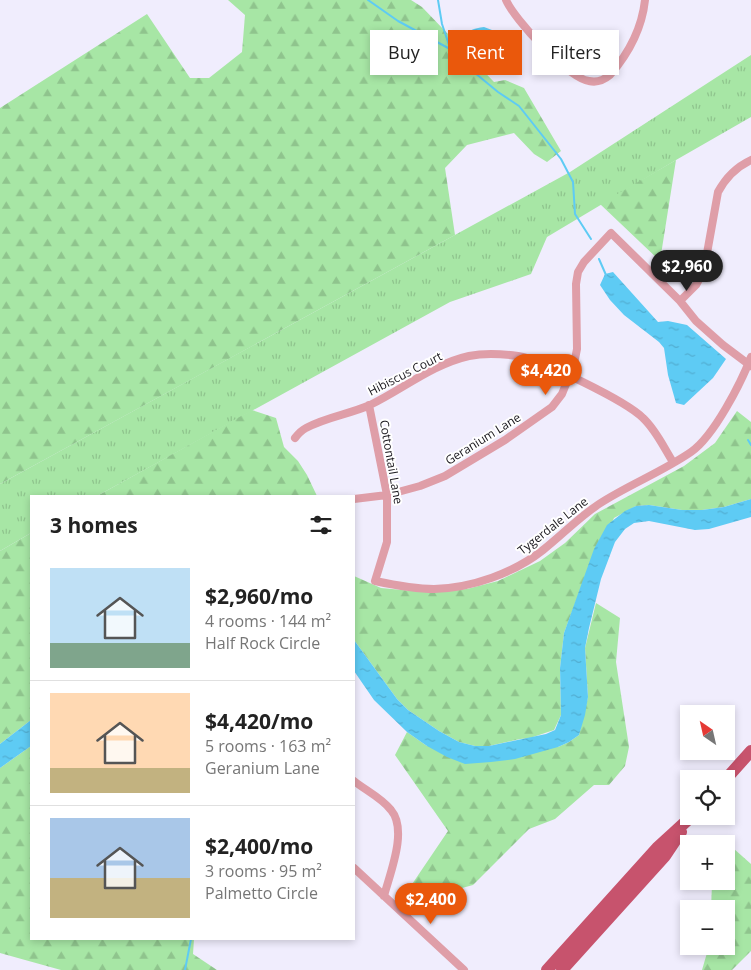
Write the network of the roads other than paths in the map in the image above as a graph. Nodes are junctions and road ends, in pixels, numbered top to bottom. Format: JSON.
{"nodes":[{"id":1,"x":506,"y":0,"type":"edge"},
{"id":2,"x":645,"y":0,"type":"edge"},
{"id":3,"x":751,"y":160,"type":"edge"},
{"id":4,"x":680,"y":301,"type":"junction"},
{"id":5,"x":750,"y":363,"type":"edge"},
{"id":6,"x":570,"y":377,"type":"junction"},
{"id":7,"x":369,"y":405,"type":"junction"},
{"id":8,"x":295,"y":438,"type":"dead end"},
{"id":9,"x":673,"y":462,"type":"junction"},
{"id":10,"x":387,"y":496,"type":"junction"},
{"id":11,"x":355,"y":499,"type":"edge"},
{"id":12,"x":375,"y":580,"type":"joint"},
{"id":13,"x":751,"y":752,"type":"edge"},
{"id":14,"x":734,"y":770,"type":"edge"},
{"id":15,"x":355,"y":782,"type":"edge"},
{"id":16,"x":683,"y":825,"type":"edge"},
{"id":17,"x":355,"y":869,"type":"edge"},
{"id":18,"x":384,"y":896,"type":"junction"},
{"id":19,"x":569,"y":954,"type":"junction"},
{"id":20,"x":464,"y":970,"type":"edge"},
{"id":21,"x":547,"y":970,"type":"edge"},
{"id":22,"x":562,"y":970,"type":"edge"}],
"edges":[{"from":1,"to":2,"type":"street"},
{"from":3,"to":4,"type":"street"},
{"from":4,"to":5,"type":"street"},
{"from":4,"to":6,"type":"street","name":"Geranium Lane"},
{"from":5,"to":9,"type":"street","name":"Tygerdale Lane"},
{"from":6,"to":7,"type":"street","name":"Hibiscus Court"},
{"from":6,"to":9,"type":"street","name":"Hibiscus Court"},
{"from":6,"to":10,"type":"street","name":"Geranium Lane"},
{"from":7,"to":8,"type":"street","name":"Hibiscus Court"},
{"from":7,"to":10,"type":"street","name":"Cottontail Lane"},
{"from":9,"to":12,"type":"street","name":"Tygerdale Lane"},
{"from":10,"to":11,"type":"street","name":"Geranium Lane"},
{"from":10,"to":12,"type":"street","name":"Cottontail Lane"},
{"from":13,"to":14,"type":"main road"},
{"from":15,"to":18,"type":"street"},
{"from":16,"to":19,"type":"main road"},
{"from":17,"to":18,"type":"street"},
{"from":18,"to":20,"type":"street"},
{"from":19,"to":21,"type":"main road"},
{"from":19,"to":22,"type":"main road"}]}
